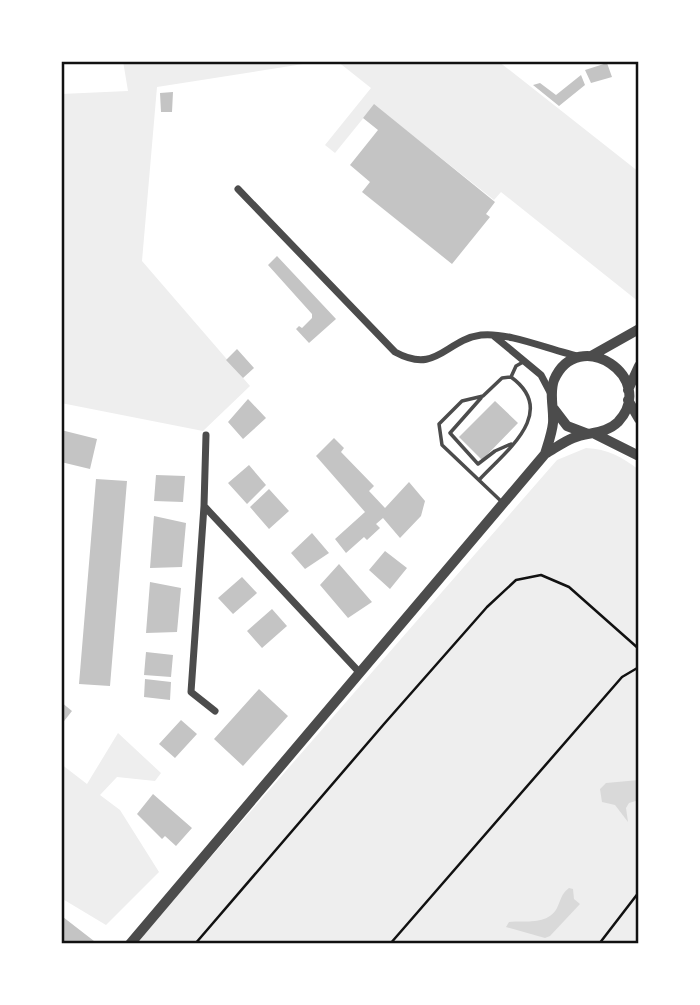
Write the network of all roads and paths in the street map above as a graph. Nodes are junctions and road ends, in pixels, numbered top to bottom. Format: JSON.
{"nodes":[{"id":1,"x":238,"y":189,"type":"dead end"},
{"id":2,"x":639,"y":329,"type":"edge"},
{"id":3,"x":494,"y":335,"type":"junction"},
{"id":4,"x":587,"y":356,"type":"junction"},
{"id":5,"x":525,"y":361,"type":"junction"},
{"id":6,"x":639,"y":366,"type":"edge"},
{"id":7,"x":511,"y":377,"type":"junction"},
{"id":8,"x":628,"y":395,"type":"junction"},
{"id":9,"x":483,"y":396,"type":"junction"},
{"id":10,"x":551,"y":396,"type":"junction"},
{"id":11,"x":553,"y":407,"type":"junction"},
{"id":12,"x":639,"y":419,"type":"edge"},
{"id":13,"x":591,"y":434,"type":"junction"},
{"id":14,"x":205,"y":435,"type":"dead end"},
{"id":15,"x":513,"y":443,"type":"junction"},
{"id":16,"x":545,"y":454,"type":"junction"},
{"id":17,"x":639,"y":456,"type":"edge"},
{"id":18,"x":480,"y":479,"type":"junction"},
{"id":19,"x":503,"y":503,"type":"junction"},
{"id":20,"x":204,"y":506,"type":"junction"},
{"id":21,"x":639,"y":649,"type":"edge"},
{"id":22,"x":639,"y":667,"type":"edge"},
{"id":23,"x":360,"y":673,"type":"junction"},
{"id":24,"x":215,"y":711,"type":"dead end"},
{"id":25,"x":639,"y":892,"type":"edge"},
{"id":26,"x":130,"y":944,"type":"edge"},
{"id":27,"x":195,"y":944,"type":"edge"},
{"id":28,"x":390,"y":944,"type":"edge"},
{"id":29,"x":599,"y":944,"type":"edge"}],
"edges":[{"from":1,"to":3,"type":"street"},
{"from":2,"to":4,"type":"street"},
{"from":3,"to":4,"type":"street"},
{"from":3,"to":5,"type":"street"},
{"from":4,"to":8,"type":"street"},
{"from":4,"to":10,"type":"street"},
{"from":5,"to":7,"type":"lane"},
{"from":5,"to":10,"type":"street"},
{"from":6,"to":8,"type":"street"},
{"from":7,"to":9,"type":"lane"},
{"from":7,"to":15,"type":"lane"},
{"from":8,"to":12,"type":"street"},
{"from":8,"to":13,"type":"street"},
{"from":9,"to":15,"type":"lane"},
{"from":9,"to":18,"type":"lane"},
{"from":10,"to":11,"type":"street"},
{"from":11,"to":13,"type":"street"},
{"from":11,"to":16,"type":"street"},
{"from":13,"to":16,"type":"street"},
{"from":13,"to":17,"type":"street"},
{"from":14,"to":20,"type":"street"},
{"from":15,"to":18,"type":"lane"},
{"from":16,"to":19,"type":"street"},
{"from":18,"to":19,"type":"lane"},
{"from":19,"to":23,"type":"street"},
{"from":20,"to":23,"type":"street"},
{"from":20,"to":24,"type":"street"},
{"from":21,"to":27,"type":"path"},
{"from":22,"to":28,"type":"path"},
{"from":23,"to":26,"type":"street"},
{"from":25,"to":29,"type":"path"}]}
